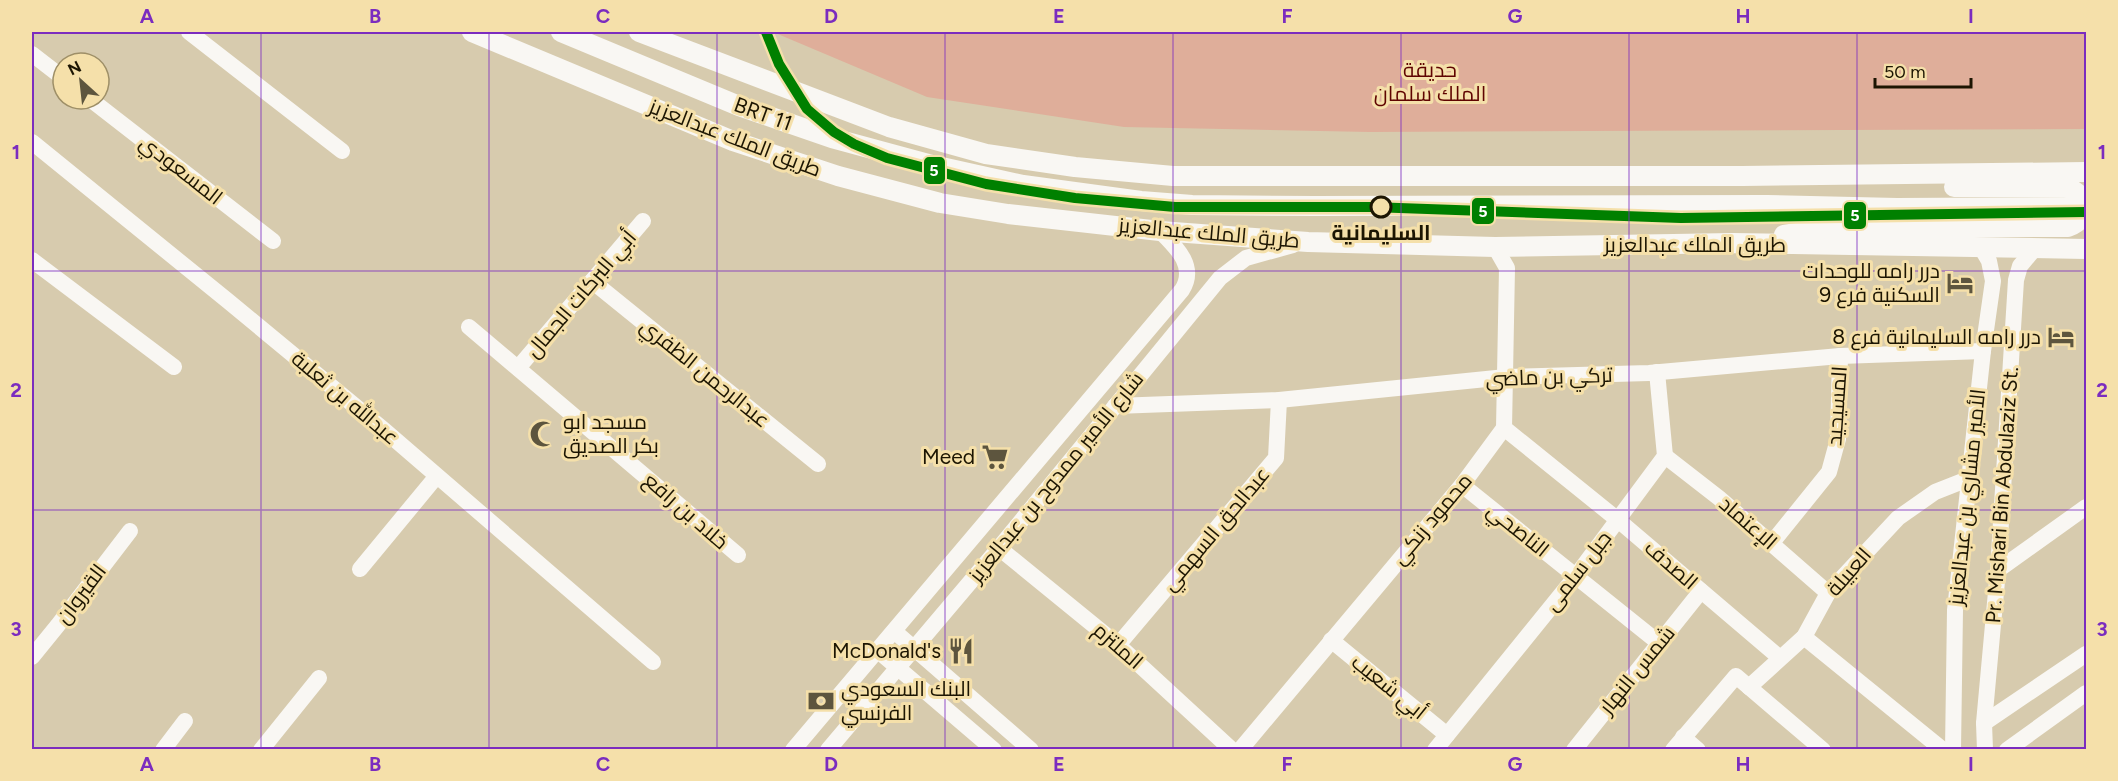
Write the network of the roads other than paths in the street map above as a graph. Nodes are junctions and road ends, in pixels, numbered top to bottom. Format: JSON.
{"nodes":[{"id":1,"x":189,"y":32,"type":"edge"},
{"id":2,"x":472,"y":32,"type":"edge"},
{"id":3,"x":561,"y":32,"type":"edge"},
{"id":4,"x":639,"y":32,"type":"edge"},
{"id":5,"x":32,"y":54,"type":"edge"},
{"id":6,"x":51,"y":69,"type":"edge"},
{"id":7,"x":105,"y":111,"type":"edge"},
{"id":8,"x":32,"y":142,"type":"edge"},
{"id":9,"x":342,"y":151,"type":"dead end"},
{"id":10,"x":2086,"y":172,"type":"edge"},
{"id":11,"x":1742,"y":176,"type":"junction"},
{"id":12,"x":2085,"y":207,"type":"edge"},
{"id":13,"x":643,"y":221,"type":"dead end"},
{"id":14,"x":1160,"y":231,"type":"junction"},
{"id":15,"x":273,"y":241,"type":"dead end"},
{"id":16,"x":1308,"y":242,"type":"junction"},
{"id":17,"x":1733,"y":243,"type":"junction"},
{"id":18,"x":1495,"y":247,"type":"junction"},
{"id":19,"x":2036,"y":247,"type":"junction"},
{"id":20,"x":1982,"y":249,"type":"junction"},
{"id":21,"x":2086,"y":249,"type":"edge"},
{"id":22,"x":32,"y":260,"type":"edge"},
{"id":23,"x":592,"y":281,"type":"junction"},
{"id":24,"x":1991,"y":299,"type":"junction"},
{"id":25,"x":2016,"y":299,"type":"junction"},
{"id":26,"x":469,"y":327,"type":"dead end"},
{"id":27,"x":1983,"y":351,"type":"junction"},
{"id":28,"x":1840,"y":356,"type":"junction"},
{"id":29,"x":174,"y":368,"type":"dead end"},
{"id":30,"x":519,"y":368,"type":"junction"},
{"id":31,"x":1657,"y":372,"type":"junction"},
{"id":32,"x":1506,"y":377,"type":"junction"},
{"id":33,"x":1279,"y":399,"type":"junction"},
{"id":34,"x":1115,"y":406,"type":"junction"},
{"id":35,"x":1504,"y":428,"type":"junction"},
{"id":36,"x":1665,"y":456,"type":"junction"},
{"id":37,"x":818,"y":464,"type":"dead end"},
{"id":38,"x":436,"y":477,"type":"junction"},
{"id":39,"x":1968,"y":479,"type":"junction"},
{"id":40,"x":1462,"y":484,"type":"junction"},
{"id":41,"x":2086,"y":507,"type":"edge"},
{"id":42,"x":1618,"y":520,"type":"junction"},
{"id":43,"x":130,"y":531,"type":"dead end"},
{"id":44,"x":1771,"y":544,"type":"junction"},
{"id":45,"x":999,"y":548,"type":"junction"},
{"id":46,"x":738,"y":555,"type":"dead end"},
{"id":47,"x":360,"y":569,"type":"dead end"},
{"id":48,"x":1998,"y":570,"type":"junction"},
{"id":49,"x":1576,"y":576,"type":"junction"},
{"id":50,"x":1701,"y":591,"type":"junction"},
{"id":51,"x":1828,"y":593,"type":"junction"},
{"id":52,"x":894,"y":631,"type":"junction"},
{"id":53,"x":1804,"y":637,"type":"junction"},
{"id":54,"x":1331,"y":640,"type":"junction"},
{"id":55,"x":1659,"y":643,"type":"junction"},
{"id":56,"x":1118,"y":645,"type":"junction"},
{"id":57,"x":915,"y":648,"type":"junction"},
{"id":58,"x":877,"y":650,"type":"junction"},
{"id":59,"x":2086,"y":654,"type":"edge"},
{"id":60,"x":32,"y":657,"type":"edge"},
{"id":61,"x":1780,"y":658,"type":"junction"},
{"id":62,"x":652,"y":662,"type":"dead end"},
{"id":63,"x":898,"y":668,"type":"junction"},
{"id":64,"x":320,"y":678,"type":"dead end"},
{"id":65,"x":1743,"y":681,"type":"junction"},
{"id":66,"x":2086,"y":693,"type":"edge"},
{"id":67,"x":185,"y":721,"type":"dead end"},
{"id":68,"x":1984,"y":723,"type":"junction"},
{"id":69,"x":1448,"y":735,"type":"junction"},
{"id":70,"x":1678,"y":743,"type":"edge"},
{"id":71,"x":164,"y":750,"type":"edge"},
{"id":72,"x":261,"y":750,"type":"edge"},
{"id":73,"x":793,"y":750,"type":"edge"},
{"id":74,"x":828,"y":750,"type":"edge"},
{"id":75,"x":994,"y":750,"type":"edge"},
{"id":76,"x":1031,"y":750,"type":"edge"},
{"id":77,"x":1232,"y":750,"type":"edge"},
{"id":78,"x":1240,"y":750,"type":"edge"},
{"id":79,"x":1435,"y":750,"type":"edge"},
{"id":80,"x":1574,"y":750,"type":"edge"},
{"id":81,"x":1698,"y":750,"type":"edge"},
{"id":82,"x":1824,"y":750,"type":"edge"},
{"id":83,"x":1943,"y":750,"type":"edge"},
{"id":84,"x":1953,"y":750,"type":"edge"},
{"id":85,"x":1985,"y":750,"type":"edge"},
{"id":86,"x":2007,"y":750,"type":"edge"}],
"edges":[{"from":1,"to":9,"type":"street"},
{"from":2,"to":14,"type":"main road","name":"طريق الملك عبدالعزيز"},
{"from":3,"to":12,"type":"main road","name":"BRT 11"},
{"from":4,"to":11,"type":"main road"},
{"from":5,"to":6,"type":"street"},
{"from":7,"to":15,"type":"street","name":"المسعودي"},
{"from":8,"to":38,"type":"street","name":"عبدالله بن ثعلبة"},
{"from":10,"to":11,"type":"main road"},
{"from":11,"to":12,"type":"main road"},
{"from":12,"to":17,"type":"main road"},
{"from":13,"to":23,"type":"street","name":"أبي البركات الجمال"},
{"from":14,"to":16,"type":"main road","name":"طريق الملك عبدالعزيز"},
{"from":14,"to":52,"type":"street","name":"شارع الأمير ممدوح بن عبدالعزيز"},
{"from":16,"to":18,"type":"main road","name":"طريق الملك عبدالعزيز"},
{"from":16,"to":34,"type":"street","name":"شارع الأمير ممدوح بن عبدالعزيز"},
{"from":17,"to":18,"type":"main road","name":"طريق الملك عبدالعزيز"},
{"from":17,"to":20,"type":"main road","name":"طريق الملك عبدالعزيز"},
{"from":18,"to":32,"type":"street"},
{"from":19,"to":20,"type":"main road","name":"طريق الملك عبدالعزيز"},
{"from":19,"to":21,"type":"main road","name":"طريق الملك عبدالعزيز"},
{"from":19,"to":25,"type":"street","name":"Pr. Mishari Bin Abdulaziz St."},
{"from":20,"to":24,"type":"street","name":"الأمير مشاري بن عبدالعزيز"},
{"from":22,"to":29,"type":"street"},
{"from":23,"to":30,"type":"street","name":"أبي البركات الجمال"},
{"from":23,"to":37,"type":"street","name":"عبدالرحمن الظفري"},
{"from":24,"to":25,"type":"street"},
{"from":24,"to":27,"type":"street","name":"الأمير مشاري بن عبدالعزيز"},
{"from":25,"to":48,"type":"street","name":"Pr. Mishari Bin Abdulaziz St."},
{"from":26,"to":30,"type":"street","name":"خلاد بن رافع"},
{"from":27,"to":28,"type":"street","name":"تركي بن ماضي"},
{"from":27,"to":39,"type":"street","name":"الأمير مشاري بن عبدالعزيز"},
{"from":28,"to":31,"type":"street","name":"تركي بن ماضي"},
{"from":28,"to":44,"type":"street","name":"المسيجيد"},
{"from":30,"to":46,"type":"street","name":"خلاد بن رافع"},
{"from":31,"to":32,"type":"street","name":"تركي بن ماضي"},
{"from":31,"to":36,"type":"street"},
{"from":32,"to":33,"type":"street","name":"تركي بن ماضي"},
{"from":32,"to":35,"type":"street"},
{"from":33,"to":34,"type":"street","name":"تركي بن ماضي"},
{"from":33,"to":56,"type":"street","name":"عبدالحق السهمي"},
{"from":34,"to":45,"type":"street","name":"شارع الأمير ممدوح بن عبدالعزيز"},
{"from":35,"to":40,"type":"street","name":"محمود زنكي"},
{"from":35,"to":42,"type":"street","name":"الصدف"},
{"from":36,"to":42,"type":"street","name":"جبل سلمى"},
{"from":36,"to":44,"type":"street","name":"الإعتماد"},
{"from":38,"to":47,"type":"street"},
{"from":38,"to":62,"type":"street","name":"عبدالله بن ثعلبة"},
{"from":39,"to":51,"type":"street","name":"العبيلة"},
{"from":39,"to":84,"type":"street","name":"الأمير مشاري بن عبدالعزيز"},
{"from":40,"to":49,"type":"street","name":"الناصحي"},
{"from":40,"to":54,"type":"street","name":"محمود زنكي"},
{"from":41,"to":48,"type":"street"},
{"from":42,"to":49,"type":"street","name":"جبل سلمى"},
{"from":42,"to":50,"type":"street","name":"الصدف"},
{"from":43,"to":60,"type":"street","name":"القيروان"},
{"from":44,"to":51,"type":"street","name":"الإعتماد"},
{"from":45,"to":56,"type":"street","name":"الملتزم"},
{"from":45,"to":57,"type":"street","name":"شارع الأمير ممدوح بن عبدالعزيز"},
{"from":48,"to":68,"type":"street","name":"Pr. Mishari Bin Abdulaziz St."},
{"from":49,"to":55,"type":"street","name":"الناصحي"},
{"from":49,"to":69,"type":"street","name":"جبل سلمى"},
{"from":50,"to":55,"type":"street","name":"شمس النهار"},
{"from":50,"to":61,"type":"street","name":"الصدف"},
{"from":51,"to":53,"type":"street","name":"العبيلة"},
{"from":52,"to":57,"type":"street"},
{"from":52,"to":58,"type":"street","name":"شارع الأمير ممدوح بن عبدالعزيز"},
{"from":53,"to":61,"type":"street","name":"العبيلة"},
{"from":53,"to":83,"type":"street"},
{"from":54,"to":69,"type":"street","name":"أبي شعيب"},
{"from":54,"to":78,"type":"street","name":"محمود زنكي"},
{"from":55,"to":80,"type":"street","name":"شمس النهار"},
{"from":56,"to":77,"type":"street","name":"الملتزم"},
{"from":57,"to":63,"type":"street","name":"شارع الأمير ممدوح بن عبدالعزيز"},
{"from":57,"to":76,"type":"street"},
{"from":58,"to":63,"type":"street"},
{"from":58,"to":73,"type":"street","name":"شارع الأمير ممدوح بن عبدالعزيز"},
{"from":59,"to":68,"type":"street"},
{"from":61,"to":65,"type":"street","name":"العبيلة"},
{"from":63,"to":74,"type":"street","name":"شارع الأمير ممدوح بن عبدالعزيز"},
{"from":63,"to":75,"type":"street"},
{"from":64,"to":72,"type":"street"},
{"from":65,"to":70,"type":"street","name":"العبيلة"},
{"from":65,"to":82,"type":"street"},
{"from":66,"to":86,"type":"street"},
{"from":67,"to":71,"type":"street"},
{"from":68,"to":85,"type":"street","name":"Pr. Mishari Bin Abdulaziz St."},
{"from":69,"to":79,"type":"street","name":"جبل سلمى"},
{"from":70,"to":81,"type":"street"}]}
